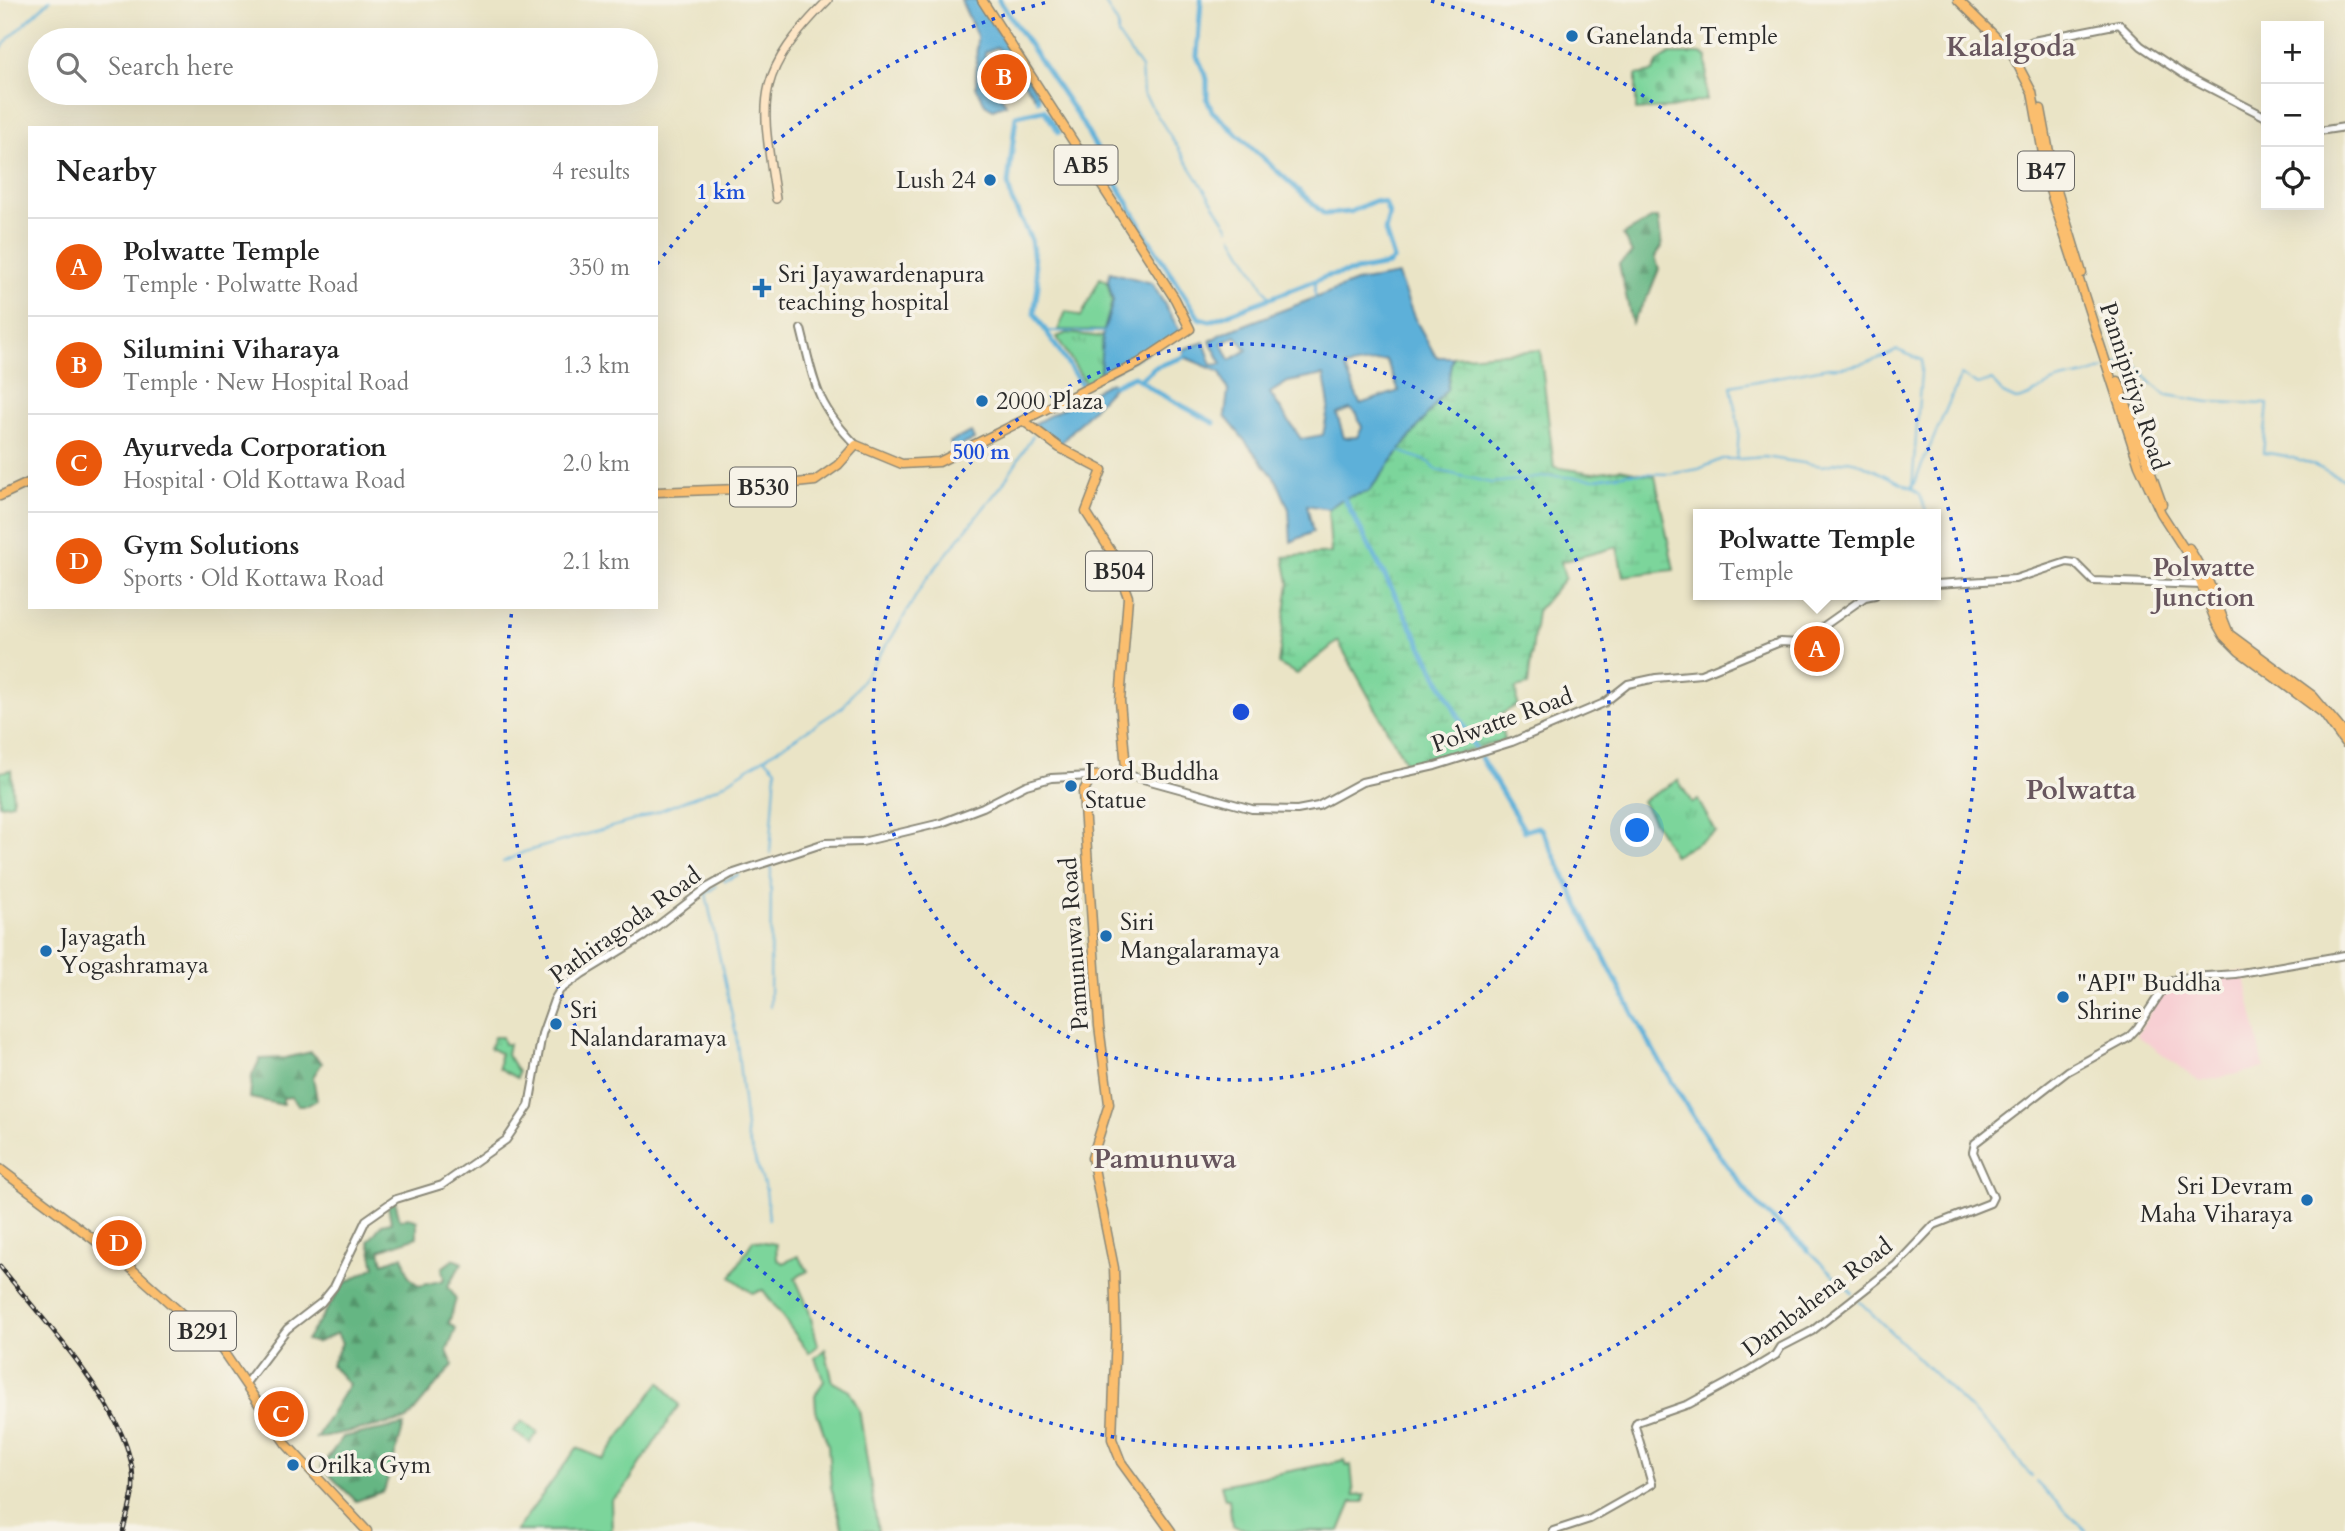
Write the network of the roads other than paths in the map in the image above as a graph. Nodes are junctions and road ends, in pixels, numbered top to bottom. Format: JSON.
{"nodes":[{"id":1,"x":828,"y":0,"type":"edge"},
{"id":2,"x":982,"y":0,"type":"edge"},
{"id":3,"x":1958,"y":0,"type":"edge"},
{"id":4,"x":1965,"y":0,"type":"edge"},
{"id":5,"x":2013,"y":50,"type":"junction"},
{"id":6,"x":2261,"y":114,"type":"edge"},
{"id":7,"x":2345,"y":127,"type":"edge"},
{"id":8,"x":2324,"y":130,"type":"edge"},
{"id":9,"x":776,"y":199,"type":"dead end"},
{"id":10,"x":801,"y":329,"type":"dead end"},
{"id":11,"x":1025,"y":422,"type":"junction"},
{"id":12,"x":856,"y":446,"type":"junction"},
{"id":13,"x":28,"y":483,"type":"edge"},
{"id":14,"x":658,"y":492,"type":"edge"},
{"id":15,"x":0,"y":496,"type":"edge"},
{"id":16,"x":1941,"y":584,"type":"edge"},
{"id":17,"x":2205,"y":584,"type":"junction"},
{"id":18,"x":1861,"y":600,"type":"edge"},
{"id":19,"x":2345,"y":734,"type":"edge"},
{"id":20,"x":2345,"y":743,"type":"edge"},
{"id":21,"x":1125,"y":774,"type":"junction"},
{"id":22,"x":1092,"y":776,"type":"junction"},
{"id":23,"x":2345,"y":955,"type":"edge"},
{"id":24,"x":0,"y":1169,"type":"edge"},
{"id":25,"x":246,"y":1383,"type":"junction"},
{"id":26,"x":367,"y":1531,"type":"edge"},
{"id":27,"x":1171,"y":1531,"type":"edge"},
{"id":28,"x":1553,"y":1531,"type":"edge"}],
"edges":[{"from":1,"to":9,"type":"main road"},
{"from":2,"to":11,"type":"main road","number":"AB5"},
{"from":3,"to":5,"type":"main road","name":"Pannipitiya Road","number":"B47"},
{"from":4,"to":5,"type":"main road","name":"Pannipitiya Road","number":"B47"},
{"from":5,"to":6,"type":"street"},
{"from":5,"to":17,"type":"main road","name":"Pannipitiya Road","number":"B47"},
{"from":7,"to":8,"type":"street"},
{"from":10,"to":12,"type":"street"},
{"from":11,"to":12,"type":"main road","number":"AB5"},
{"from":11,"to":21,"type":"main road","number":"B504"},
{"from":12,"to":14,"type":"main road","number":"B530"},
{"from":13,"to":15,"type":"main road"},
{"from":16,"to":17,"type":"street"},
{"from":17,"to":19,"type":"main road","name":"Pannipitiya Road","number":"B47"},
{"from":17,"to":20,"type":"main road","name":"Pannipitiya Road","number":"B47"},
{"from":18,"to":21,"type":"street","name":"Polwatte Road"},
{"from":21,"to":22,"type":"main road"},
{"from":22,"to":25,"type":"street","name":"Pathiragoda Road"},
{"from":22,"to":27,"type":"main road","name":"Pamunuwa Road"},
{"from":23,"to":28,"type":"street","name":"Dambahena Road"},
{"from":24,"to":25,"type":"main road","number":"B291"},
{"from":25,"to":26,"type":"main road","number":"B291"}]}
